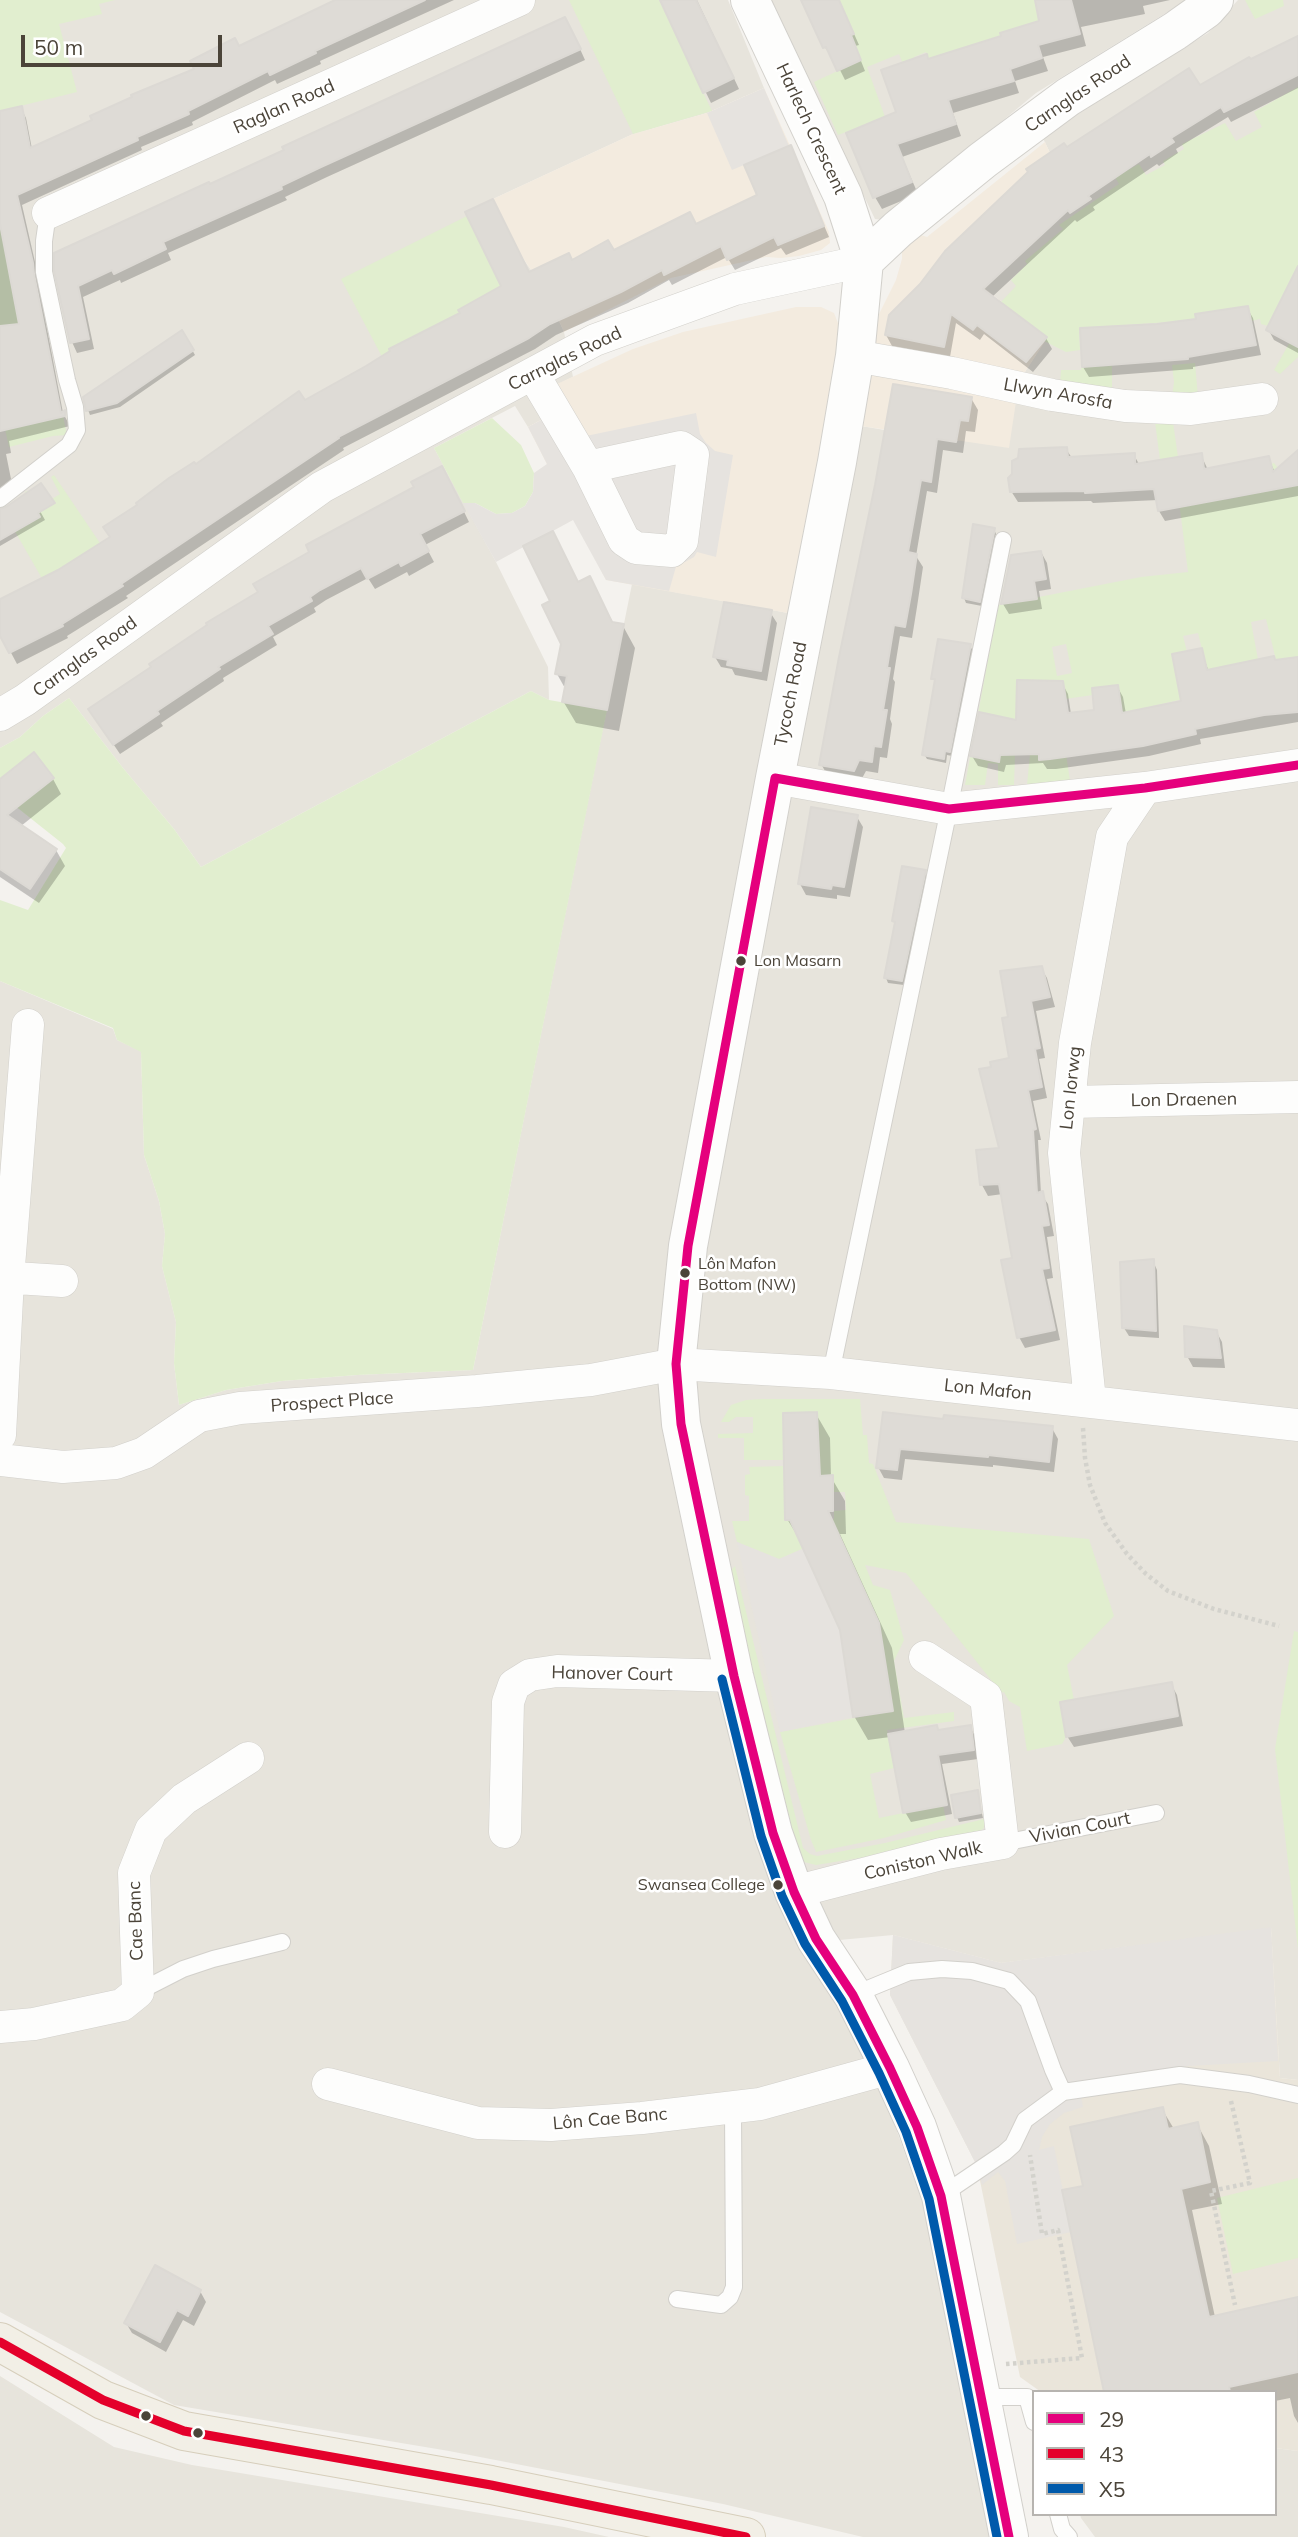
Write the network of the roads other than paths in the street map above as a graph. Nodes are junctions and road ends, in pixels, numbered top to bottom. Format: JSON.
{"nodes":[{"id":1,"x":519,"y":0,"type":"edge"},
{"id":2,"x":750,"y":0,"type":"edge"},
{"id":3,"x":1214,"y":0,"type":"edge"},
{"id":4,"x":48,"y":213,"type":"joint"},
{"id":5,"x":864,"y":261,"type":"junction"},
{"id":6,"x":855,"y":356,"type":"junction"},
{"id":7,"x":533,"y":374,"type":"junction"},
{"id":8,"x":1262,"y":399,"type":"dead end"},
{"id":9,"x":589,"y":467,"type":"dead end"},
{"id":10,"x":0,"y":499,"type":"edge"},
{"id":11,"x":1003,"y":540,"type":"dead end"},
{"id":12,"x":2,"y":711,"type":"edge"},
{"id":13,"x":1298,"y":765,"type":"edge"},
{"id":14,"x":775,"y":778,"type":"junction"},
{"id":15,"x":1145,"y":788,"type":"junction"},
{"id":16,"x":949,"y":810,"type":"junction"},
{"id":17,"x":28,"y":1025,"type":"dead end"},
{"id":18,"x":1298,"y":1097,"type":"edge"},
{"id":19,"x":1070,"y":1102,"type":"junction"},
{"id":20,"x":9,"y":1137,"type":"edge"},
{"id":21,"x":4,"y":1278,"type":"edge"},
{"id":22,"x":62,"y":1281,"type":"dead end"},
{"id":23,"x":676,"y":1364,"type":"junction"},
{"id":24,"x":831,"y":1373,"type":"junction"},
{"id":25,"x":1090,"y":1400,"type":"junction"},
{"id":26,"x":1298,"y":1425,"type":"edge"},
{"id":27,"x":0,"y":1435,"type":"edge"},
{"id":28,"x":0,"y":1460,"type":"edge"},
{"id":29,"x":925,"y":1657,"type":"dead end"},
{"id":30,"x":734,"y":1676,"type":"junction"},
{"id":31,"x":248,"y":1758,"type":"dead end"},
{"id":32,"x":1156,"y":1813,"type":"dead end"},
{"id":33,"x":505,"y":1832,"type":"dead end"},
{"id":34,"x":1003,"y":1843,"type":"junction"},
{"id":35,"x":794,"y":1892,"type":"junction"},
{"id":36,"x":282,"y":1942,"type":"dead end"},
{"id":37,"x":138,"y":1992,"type":"junction"},
{"id":38,"x":853,"y":1995,"type":"junction"},
{"id":39,"x":0,"y":2027,"type":"edge"},
{"id":40,"x":890,"y":2068,"type":"junction"},
{"id":41,"x":328,"y":2084,"type":"dead end"},
{"id":42,"x":1063,"y":2092,"type":"junction"},
{"id":43,"x":1298,"y":2095,"type":"edge"},
{"id":44,"x":733,"y":2107,"type":"junction"},
{"id":45,"x":941,"y":2196,"type":"junction"},
{"id":46,"x":677,"y":2299,"type":"dead end"},
{"id":47,"x":0,"y":2343,"type":"edge"},
{"id":48,"x":979,"y":2382,"type":"junction"},
{"id":49,"x":1032,"y":2415,"type":"edge"},
{"id":50,"x":1059,"y":2516,"type":"edge"},
{"id":51,"x":746,"y":2537,"type":"edge"},
{"id":52,"x":1009,"y":2537,"type":"edge"},
{"id":53,"x":1069,"y":2537,"type":"edge"}],
"edges":[{"from":1,"to":4,"type":"street","name":"Raglan Road"},
{"from":2,"to":5,"type":"street","name":"Harlech Crescent"},
{"from":3,"to":5,"type":"street","name":"Carnglas Road"},
{"from":4,"to":10,"type":"lane"},
{"from":5,"to":6,"type":"street","name":"Tycoch Road"},
{"from":5,"to":7,"type":"street","name":"Carnglas Road"},
{"from":6,"to":8,"type":"street","name":"Llwyn Arosfa"},
{"from":6,"to":14,"type":"street","name":"Tycoch Road"},
{"from":7,"to":9,"type":"street"},
{"from":7,"to":12,"type":"street","name":"Carnglas Road"},
{"from":11,"to":16,"type":"lane"},
{"from":13,"to":15,"type":"street"},
{"from":14,"to":16,"type":"street"},
{"from":14,"to":23,"type":"street","name":"Tycoch Road"},
{"from":15,"to":16,"type":"street"},
{"from":15,"to":19,"type":"street","name":"Lon Iorwg"},
{"from":16,"to":24,"type":"lane"},
{"from":17,"to":20,"type":"street"},
{"from":18,"to":19,"type":"street","name":"Lon Draenen"},
{"from":19,"to":25,"type":"street","name":"Lon Iorwg"},
{"from":20,"to":21,"type":"street"},
{"from":21,"to":22,"type":"street"},
{"from":21,"to":27,"type":"street"},
{"from":23,"to":24,"type":"street","name":"Lon Mafon"},
{"from":23,"to":28,"type":"street","name":"Prospect Place"},
{"from":23,"to":30,"type":"street","name":"Tycoch Road"},
{"from":24,"to":25,"type":"street","name":"Lon Mafon"},
{"from":25,"to":26,"type":"street","name":"Lon Mafon"},
{"from":29,"to":34,"type":"street","name":"Coniston Walk"},
{"from":30,"to":33,"type":"street","name":"Hanover Court"},
{"from":30,"to":35,"type":"street","name":"Tycoch Road"},
{"from":31,"to":37,"type":"street","name":"Cae Banc"},
{"from":32,"to":34,"type":"lane","name":"Vivian Court"},
{"from":34,"to":35,"type":"street","name":"Coniston Walk"},
{"from":35,"to":38,"type":"street","name":"Tycoch Road"},
{"from":36,"to":37,"type":"lane"},
{"from":37,"to":39,"type":"street"},
{"from":38,"to":40,"type":"street","name":"Tycoch Road"},
{"from":38,"to":42,"type":"lane"},
{"from":40,"to":44,"type":"street","name":"Lôn Cae Banc"},
{"from":40,"to":45,"type":"street","name":"Tycoch Road"},
{"from":41,"to":44,"type":"street","name":"Lôn Cae Banc"},
{"from":42,"to":43,"type":"lane"},
{"from":42,"to":45,"type":"lane"},
{"from":44,"to":46,"type":"lane"},
{"from":45,"to":48,"type":"street","name":"Tycoch Road"},
{"from":47,"to":51,"type":"main road"},
{"from":48,"to":49,"type":"lane"},
{"from":48,"to":52,"type":"street","name":"Tycoch Road"},
{"from":50,"to":53,"type":"lane"}]}
